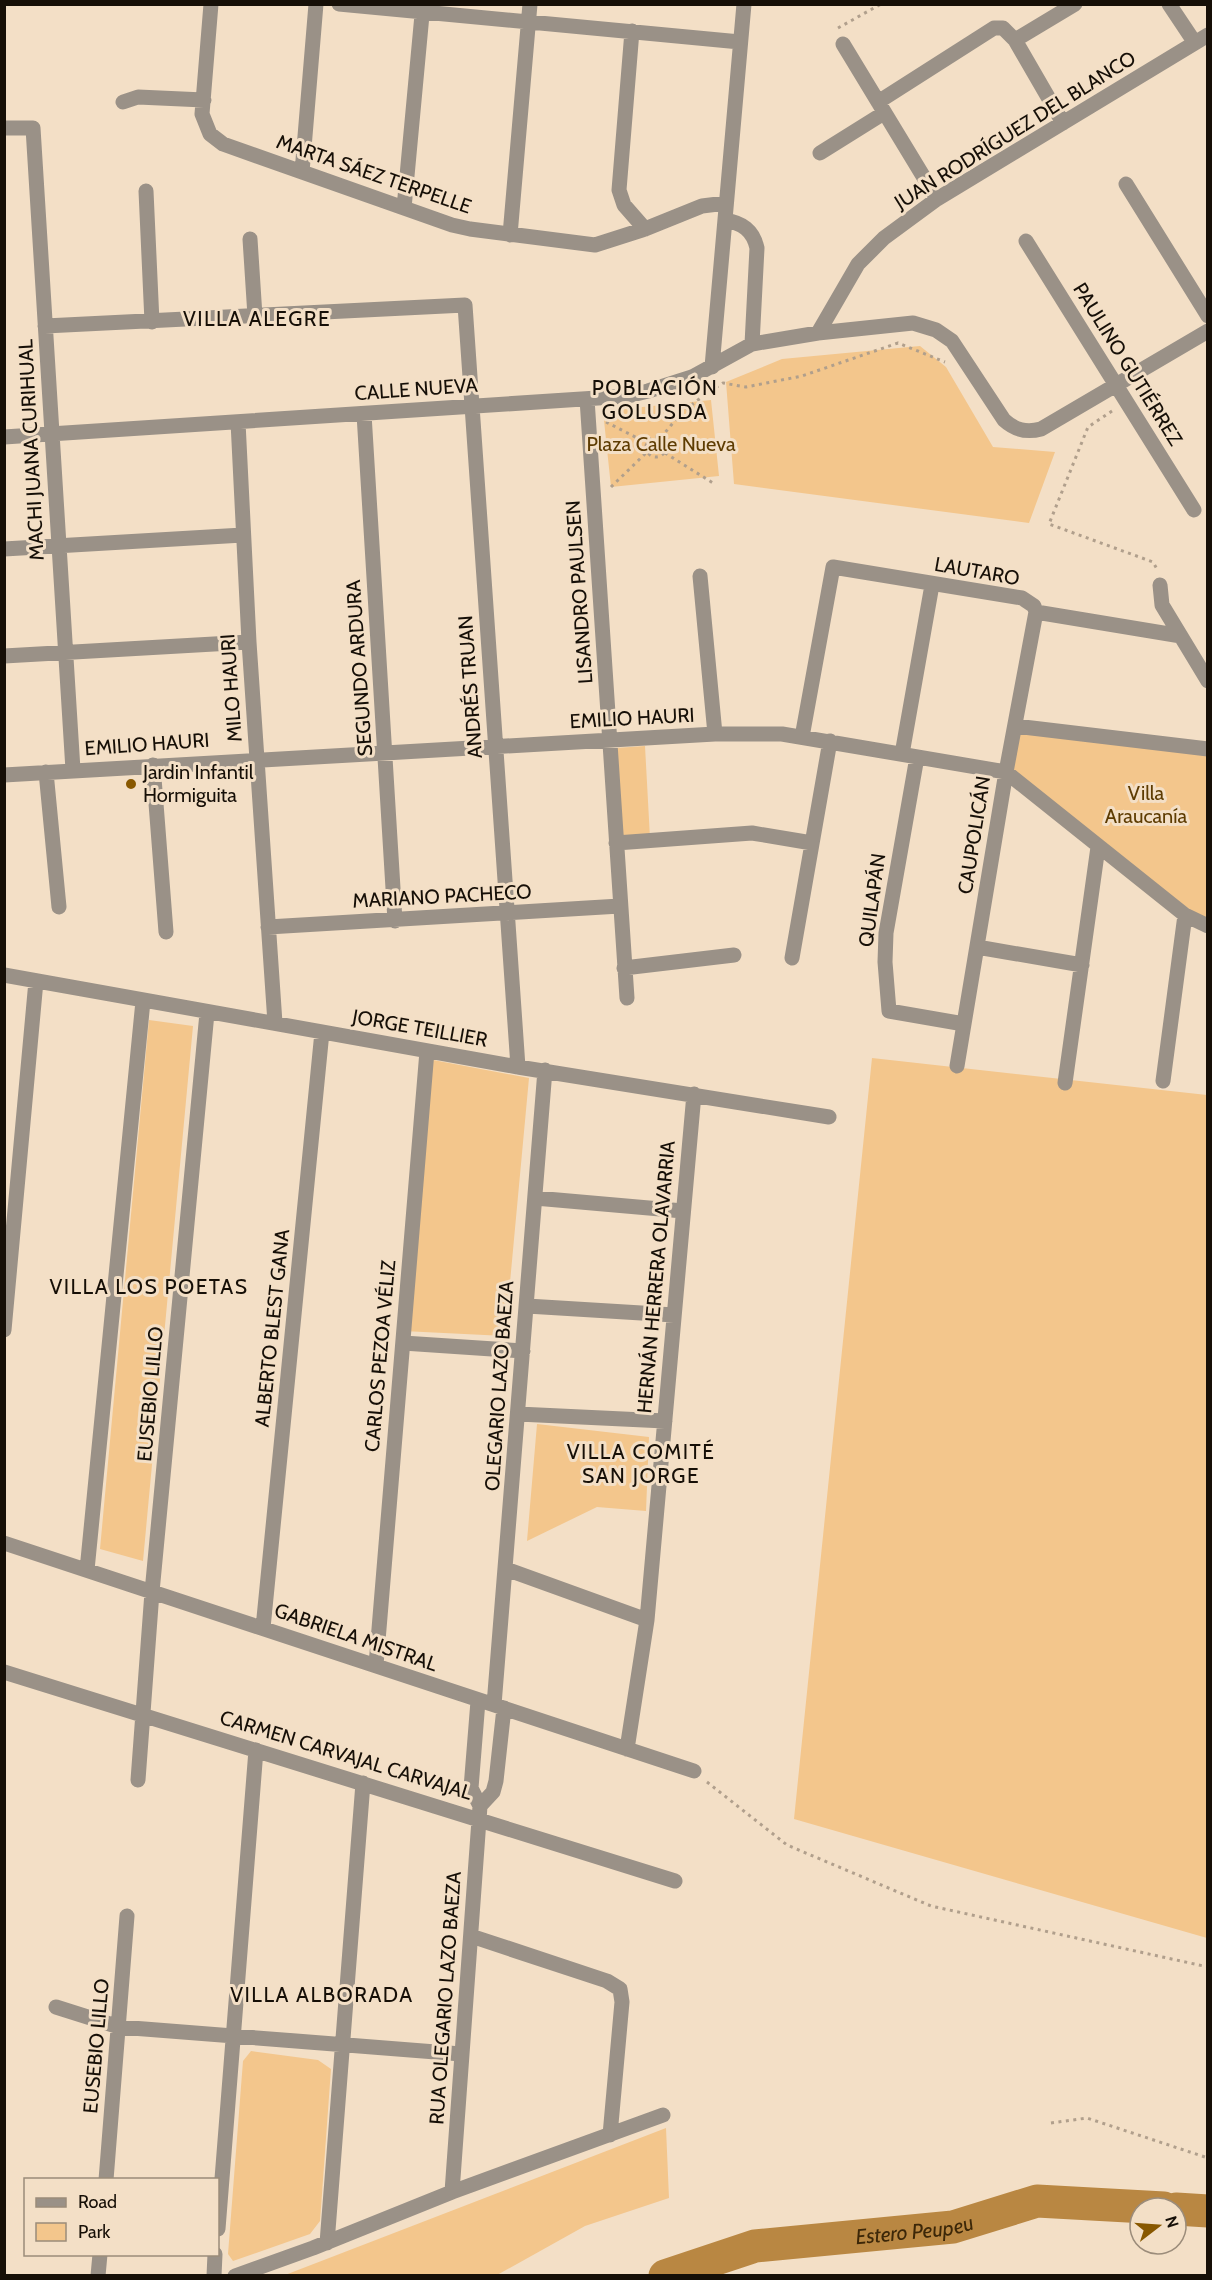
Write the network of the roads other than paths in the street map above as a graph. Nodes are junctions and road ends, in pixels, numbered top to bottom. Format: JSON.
{"nodes":[{"id":1,"x":211,"y":4,"type":"edge"},
{"id":2,"x":316,"y":4,"type":"edge"},
{"id":3,"x":339,"y":4,"type":"edge"},
{"id":4,"x":530,"y":4,"type":"edge"},
{"id":5,"x":744,"y":4,"type":"edge"},
{"id":6,"x":1075,"y":4,"type":"edge"},
{"id":7,"x":1169,"y":4,"type":"edge"},
{"id":8,"x":423,"y":8,"type":"edge"},
{"id":9,"x":528,"y":22,"type":"junction"},
{"id":10,"x":632,"y":31,"type":"junction"},
{"id":11,"x":1201,"y":39,"type":"edge"},
{"id":12,"x":1015,"y":40,"type":"junction"},
{"id":13,"x":740,"y":42,"type":"junction"},
{"id":14,"x":843,"y":44,"type":"road end"},
{"id":15,"x":204,"y":99,"type":"junction"},
{"id":16,"x":123,"y":102,"type":"dead end"},
{"id":17,"x":881,"y":107,"type":"junction"},
{"id":18,"x":1063,"y":123,"type":"junction"},
{"id":19,"x":4,"y":128,"type":"edge"},
{"id":20,"x":820,"y":153,"type":"dead end"},
{"id":21,"x":302,"y":172,"type":"junction"},
{"id":22,"x":1126,"y":184,"type":"dead end"},
{"id":23,"x":146,"y":190,"type":"dead end"},
{"id":24,"x":937,"y":199,"type":"junction"},
{"id":25,"x":726,"y":203,"type":"junction"},
{"id":26,"x":404,"y":208,"type":"junction"},
{"id":27,"x":725,"y":220,"type":"junction"},
{"id":28,"x":645,"y":229,"type":"junction"},
{"id":29,"x":510,"y":235,"type":"junction"},
{"id":30,"x":250,"y":238,"type":"dead end"},
{"id":31,"x":1026,"y":241,"type":"dead end"},
{"id":32,"x":255,"y":316,"type":"junction"},
{"id":33,"x":1208,"y":316,"type":"edge"},
{"id":34,"x":152,"y":322,"type":"junction"},
{"id":35,"x":45,"y":326,"type":"junction"},
{"id":36,"x":1208,"y":331,"type":"edge"},
{"id":37,"x":818,"y":333,"type":"junction"},
{"id":38,"x":752,"y":344,"type":"junction"},
{"id":39,"x":712,"y":367,"type":"junction"},
{"id":40,"x":1116,"y":386,"type":"junction"},
{"id":41,"x":588,"y":406,"type":"junction"},
{"id":42,"x":472,"y":407,"type":"junction"},
{"id":43,"x":364,"y":414,"type":"junction"},
{"id":44,"x":238,"y":422,"type":"junction"},
{"id":45,"x":52,"y":434,"type":"junction"},
{"id":46,"x":4,"y":437,"type":"edge"},
{"id":47,"x":1194,"y":510,"type":"dead end"},
{"id":48,"x":243,"y":535,"type":"junction"},
{"id":49,"x":58,"y":546,"type":"junction"},
{"id":50,"x":4,"y":549,"type":"edge"},
{"id":51,"x":700,"y":576,"type":"dead end"},
{"id":52,"x":1160,"y":580,"type":"road end"},
{"id":53,"x":932,"y":585,"type":"junction"},
{"id":54,"x":1036,"y":612,"type":"junction"},
{"id":55,"x":1181,"y":636,"type":"junction"},
{"id":56,"x":249,"y":642,"type":"junction"},
{"id":57,"x":65,"y":653,"type":"junction"},
{"id":58,"x":4,"y":656,"type":"edge"},
{"id":59,"x":1208,"y":681,"type":"edge"},
{"id":60,"x":1015,"y":726,"type":"junction"},
{"id":61,"x":715,"y":734,"type":"junction"},
{"id":62,"x":802,"y":737,"type":"junction"},
{"id":63,"x":609,"y":741,"type":"junction"},
{"id":64,"x":830,"y":741,"type":"junction"},
{"id":65,"x":495,"y":746,"type":"junction"},
{"id":66,"x":1208,"y":749,"type":"edge"},
{"id":67,"x":385,"y":752,"type":"junction"},
{"id":68,"x":909,"y":755,"type":"junction"},
{"id":69,"x":256,"y":758,"type":"junction"},
{"id":70,"x":153,"y":765,"type":"junction"},
{"id":71,"x":73,"y":770,"type":"junction"},
{"id":72,"x":46,"y":772,"type":"junction"},
{"id":73,"x":1006,"y":772,"type":"junction"},
{"id":74,"x":4,"y":775,"type":"edge"},
{"id":75,"x":616,"y":843,"type":"junction"},
{"id":76,"x":812,"y":843,"type":"junction"},
{"id":77,"x":1098,"y":847,"type":"junction"},
{"id":78,"x":620,"y":906,"type":"junction"},
{"id":79,"x":59,"y":907,"type":"dead end"},
{"id":80,"x":508,"y":914,"type":"junction"},
{"id":81,"x":1185,"y":915,"type":"junction"},
{"id":82,"x":395,"y":921,"type":"junction"},
{"id":83,"x":1208,"y":926,"type":"edge"},
{"id":84,"x":268,"y":927,"type":"junction"},
{"id":85,"x":166,"y":932,"type":"dead end"},
{"id":86,"x":977,"y":947,"type":"junction"},
{"id":87,"x":734,"y":955,"type":"dead end"},
{"id":88,"x":792,"y":958,"type":"dead end"},
{"id":89,"x":1082,"y":965,"type":"junction"},
{"id":90,"x":624,"y":968,"type":"junction"},
{"id":91,"x":4,"y":975,"type":"edge"},
{"id":92,"x":36,"y":981,"type":"junction"},
{"id":93,"x":627,"y":998,"type":"dead end"},
{"id":94,"x":143,"y":1001,"type":"junction"},
{"id":95,"x":207,"y":1013,"type":"junction"},
{"id":96,"x":275,"y":1023,"type":"junction"},
{"id":97,"x":964,"y":1024,"type":"junction"},
{"id":98,"x":322,"y":1032,"type":"junction"},
{"id":99,"x":427,"y":1051,"type":"junction"},
{"id":100,"x":957,"y":1066,"type":"dead end"},
{"id":101,"x":519,"y":1067,"type":"junction"},
{"id":102,"x":545,"y":1070,"type":"junction"},
{"id":103,"x":1163,"y":1080,"type":"dead end"},
{"id":104,"x":1065,"y":1083,"type":"dead end"},
{"id":105,"x":694,"y":1094,"type":"junction"},
{"id":106,"x":829,"y":1117,"type":"dead end"},
{"id":107,"x":535,"y":1198,"type":"junction"},
{"id":108,"x":683,"y":1211,"type":"junction"},
{"id":109,"x":526,"y":1306,"type":"junction"},
{"id":110,"x":674,"y":1315,"type":"junction"},
{"id":111,"x":4,"y":1330,"type":"edge"},
{"id":112,"x":403,"y":1343,"type":"junction"},
{"id":113,"x":523,"y":1351,"type":"junction"},
{"id":114,"x":518,"y":1414,"type":"junction"},
{"id":115,"x":665,"y":1421,"type":"junction"},
{"id":116,"x":4,"y":1543,"type":"edge"},
{"id":117,"x":506,"y":1569,"type":"junction"},
{"id":118,"x":87,"y":1570,"type":"junction"},
{"id":119,"x":152,"y":1592,"type":"junction"},
{"id":120,"x":647,"y":1620,"type":"junction"},
{"id":121,"x":263,"y":1628,"type":"junction"},
{"id":122,"x":375,"y":1665,"type":"junction"},
{"id":123,"x":4,"y":1672,"type":"edge"},
{"id":124,"x":478,"y":1701,"type":"junction"},
{"id":125,"x":499,"y":1706,"type":"junction"},
{"id":126,"x":143,"y":1714,"type":"junction"},
{"id":127,"x":627,"y":1749,"type":"junction"},
{"id":128,"x":256,"y":1750,"type":"junction"},
{"id":129,"x":694,"y":1771,"type":"road end"},
{"id":130,"x":138,"y":1780,"type":"dead end"},
{"id":131,"x":363,"y":1783,"type":"junction"},
{"id":132,"x":480,"y":1812,"type":"junction"},
{"id":133,"x":675,"y":1881,"type":"dead end"},
{"id":134,"x":128,"y":1916,"type":"dead end"},
{"id":135,"x":471,"y":1936,"type":"junction"},
{"id":136,"x":56,"y":2007,"type":"dead end"},
{"id":137,"x":119,"y":2027,"type":"junction"},
{"id":138,"x":233,"y":2036,"type":"junction"},
{"id":139,"x":342,"y":2045,"type":"junction"},
{"id":140,"x":461,"y":2054,"type":"junction"},
{"id":141,"x":663,"y":2115,"type":"dead end"},
{"id":142,"x":610,"y":2135,"type":"junction"},
{"id":143,"x":106,"y":2178,"type":"edge"},
{"id":144,"x":452,"y":2192,"type":"junction"},
{"id":145,"x":219,"y":2216,"type":"edge"},
{"id":146,"x":327,"y":2243,"type":"junction"},
{"id":147,"x":100,"y":2256,"type":"edge"},
{"id":148,"x":215,"y":2256,"type":"edge"},
{"id":149,"x":98,"y":2276,"type":"edge"},
{"id":150,"x":214,"y":2276,"type":"edge"},
{"id":151,"x":235,"y":2276,"type":"edge"}],
"edges":[{"from":1,"to":15,"type":"street","name":"MARTA SÁEZ TERPELLE"},
{"from":2,"to":21,"type":"street"},
{"from":3,"to":8,"type":"street"},
{"from":4,"to":9,"type":"street"},
{"from":5,"to":13,"type":"street"},
{"from":6,"to":12,"type":"street"},
{"from":7,"to":11,"type":"street"},
{"from":8,"to":9,"type":"street"},
{"from":8,"to":26,"type":"street"},
{"from":9,"to":10,"type":"street"},
{"from":9,"to":29,"type":"street"},
{"from":10,"to":13,"type":"street"},
{"from":10,"to":28,"type":"street"},
{"from":11,"to":18,"type":"street","name":"JUAN RODRÍGUEZ DEL BLANCO"},
{"from":12,"to":17,"type":"street"},
{"from":12,"to":18,"type":"street"},
{"from":13,"to":25,"type":"street"},
{"from":14,"to":17,"type":"street"},
{"from":15,"to":16,"type":"street"},
{"from":15,"to":21,"type":"street","name":"MARTA SÁEZ TERPELLE"},
{"from":17,"to":20,"type":"street"},
{"from":17,"to":24,"type":"street"},
{"from":18,"to":24,"type":"street","name":"JUAN RODRÍGUEZ DEL BLANCO"},
{"from":19,"to":35,"type":"street","name":"MACHI JUANA CURIHUAL"},
{"from":21,"to":26,"type":"street","name":"MARTA SÁEZ TERPELLE"},
{"from":22,"to":33,"type":"street"},
{"from":23,"to":34,"type":"street"},
{"from":24,"to":37,"type":"street","name":"JUAN RODRÍGUEZ DEL BLANCO"},
{"from":25,"to":27,"type":"street"},
{"from":25,"to":28,"type":"street","name":"MARTA SÁEZ TERPELLE"},
{"from":26,"to":29,"type":"street","name":"MARTA SÁEZ TERPELLE"},
{"from":27,"to":38,"type":"street"},
{"from":27,"to":39,"type":"street"},
{"from":28,"to":29,"type":"street","name":"MARTA SÁEZ TERPELLE"},
{"from":30,"to":32,"type":"street"},
{"from":31,"to":40,"type":"street","name":"PAULINO GUTIÉRREZ"},
{"from":32,"to":34,"type":"street"},
{"from":32,"to":42,"type":"street","name":"ANDRÉS TRUAN"},
{"from":34,"to":35,"type":"street"},
{"from":35,"to":45,"type":"street","name":"MACHI JUANA CURIHUAL"},
{"from":36,"to":40,"type":"street"},
{"from":37,"to":38,"type":"street","name":"CALLE NUEVA"},
{"from":37,"to":40,"type":"street","name":"CALLE NUEVA"},
{"from":38,"to":39,"type":"street","name":"CALLE NUEVA"},
{"from":39,"to":41,"type":"street","name":"CALLE NUEVA"},
{"from":40,"to":47,"type":"street","name":"PAULINO GUTIÉRREZ"},
{"from":41,"to":42,"type":"street","name":"CALLE NUEVA"},
{"from":41,"to":63,"type":"street","name":"LISANDRO PAULSEN"},
{"from":42,"to":43,"type":"street","name":"CALLE NUEVA"},
{"from":42,"to":65,"type":"street","name":"ANDRÉS TRUAN"},
{"from":43,"to":44,"type":"street","name":"CALLE NUEVA"},
{"from":43,"to":67,"type":"street","name":"SEGUNDO ARDURA"},
{"from":44,"to":45,"type":"street","name":"CALLE NUEVA"},
{"from":44,"to":48,"type":"street","name":"MILO HAURI"},
{"from":45,"to":46,"type":"street","name":"CALLE NUEVA"},
{"from":45,"to":49,"type":"street","name":"MACHI JUANA CURIHUAL"},
{"from":48,"to":49,"type":"street"},
{"from":48,"to":56,"type":"street","name":"MILO HAURI"},
{"from":49,"to":50,"type":"street"},
{"from":49,"to":57,"type":"street","name":"MACHI JUANA CURIHUAL"},
{"from":51,"to":61,"type":"street"},
{"from":52,"to":55,"type":"street"},
{"from":53,"to":54,"type":"street","name":"LAUTARO"},
{"from":53,"to":62,"type":"street","name":"LAUTARO"},
{"from":53,"to":68,"type":"street","name":"QUILAPÁN"},
{"from":54,"to":55,"type":"street","name":"LAUTARO"},
{"from":54,"to":60,"type":"street","name":"CAUPOLICÁN"},
{"from":55,"to":59,"type":"street"},
{"from":56,"to":57,"type":"street"},
{"from":56,"to":69,"type":"street","name":"MILO HAURI"},
{"from":57,"to":58,"type":"street"},
{"from":57,"to":71,"type":"street","name":"MACHI JUANA CURIHUAL"},
{"from":60,"to":66,"type":"street"},
{"from":60,"to":73,"type":"street","name":"CAUPOLICÁN"},
{"from":61,"to":62,"type":"street","name":"EMILIO HAURI"},
{"from":61,"to":63,"type":"street","name":"EMILIO HAURI"},
{"from":62,"to":64,"type":"street","name":"EMILIO HAURI"},
{"from":63,"to":65,"type":"street","name":"EMILIO HAURI"},
{"from":63,"to":75,"type":"street","name":"LISANDRO PAULSEN"},
{"from":64,"to":68,"type":"street","name":"EMILIO HAURI"},
{"from":64,"to":76,"type":"street"},
{"from":65,"to":67,"type":"street","name":"EMILIO HAURI"},
{"from":65,"to":80,"type":"street","name":"ANDRÉS TRUAN"},
{"from":67,"to":69,"type":"street","name":"EMILIO HAURI"},
{"from":67,"to":82,"type":"street","name":"SEGUNDO ARDURA"},
{"from":68,"to":73,"type":"street","name":"EMILIO HAURI"},
{"from":68,"to":97,"type":"street","name":"QUILAPÁN"},
{"from":69,"to":70,"type":"street","name":"EMILIO HAURI"},
{"from":69,"to":84,"type":"street","name":"MILO HAURI"},
{"from":70,"to":71,"type":"street","name":"EMILIO HAURI"},
{"from":70,"to":85,"type":"street"},
{"from":71,"to":72,"type":"street","name":"EMILIO HAURI"},
{"from":72,"to":74,"type":"street","name":"EMILIO HAURI"},
{"from":72,"to":79,"type":"street"},
{"from":73,"to":77,"type":"street","name":"EMILIO HAURI"},
{"from":73,"to":86,"type":"street","name":"CAUPOLICÁN"},
{"from":75,"to":76,"type":"street"},
{"from":75,"to":78,"type":"street","name":"LISANDRO PAULSEN"},
{"from":76,"to":88,"type":"street"},
{"from":77,"to":81,"type":"street","name":"EMILIO HAURI"},
{"from":77,"to":89,"type":"street"},
{"from":78,"to":80,"type":"street","name":"MARIANO PACHECO"},
{"from":78,"to":90,"type":"street","name":"LISANDRO PAULSEN"},
{"from":80,"to":82,"type":"street","name":"MARIANO PACHECO"},
{"from":80,"to":101,"type":"street","name":"ANDRÉS TRUAN"},
{"from":81,"to":83,"type":"street","name":"EMILIO HAURI"},
{"from":81,"to":103,"type":"street"},
{"from":82,"to":84,"type":"street","name":"MARIANO PACHECO"},
{"from":84,"to":96,"type":"street","name":"MILO HAURI"},
{"from":86,"to":89,"type":"street"},
{"from":86,"to":97,"type":"street","name":"CAUPOLICÁN"},
{"from":87,"to":90,"type":"street"},
{"from":89,"to":104,"type":"street"},
{"from":90,"to":93,"type":"street","name":"LISANDRO PAULSEN"},
{"from":91,"to":92,"type":"street","name":"JORGE TEILLIER"},
{"from":92,"to":94,"type":"street","name":"JORGE TEILLIER"},
{"from":92,"to":111,"type":"street"},
{"from":94,"to":95,"type":"street","name":"JORGE TEILLIER"},
{"from":94,"to":118,"type":"street"},
{"from":95,"to":96,"type":"street","name":"JORGE TEILLIER"},
{"from":95,"to":119,"type":"street","name":"EUSEBIO LILLO"},
{"from":96,"to":98,"type":"street","name":"JORGE TEILLIER"},
{"from":97,"to":100,"type":"street","name":"CAUPOLICÁN"},
{"from":98,"to":99,"type":"street","name":"JORGE TEILLIER"},
{"from":98,"to":121,"type":"street","name":"ALBERTO BLEST GANA"},
{"from":99,"to":101,"type":"street","name":"JORGE TEILLIER"},
{"from":99,"to":112,"type":"street","name":"CARLOS PEZOA VÉLIZ"},
{"from":101,"to":102,"type":"street","name":"JORGE TEILLIER"},
{"from":102,"to":105,"type":"street","name":"JORGE TEILLIER"},
{"from":102,"to":107,"type":"street","name":"OLEGARIO LAZO BAEZA"},
{"from":105,"to":106,"type":"street","name":"JORGE TEILLIER"},
{"from":105,"to":108,"type":"street","name":"HERNÁN HERRERA OLAVARRIA"},
{"from":107,"to":108,"type":"street"},
{"from":107,"to":109,"type":"street","name":"OLEGARIO LAZO BAEZA"},
{"from":108,"to":110,"type":"street","name":"HERNÁN HERRERA OLAVARRIA"},
{"from":109,"to":110,"type":"street"},
{"from":109,"to":113,"type":"street","name":"OLEGARIO LAZO BAEZA"},
{"from":110,"to":115,"type":"street","name":"HERNÁN HERRERA OLAVARRIA"},
{"from":112,"to":113,"type":"street"},
{"from":112,"to":122,"type":"street","name":"CARLOS PEZOA VÉLIZ"},
{"from":113,"to":114,"type":"street","name":"OLEGARIO LAZO BAEZA"},
{"from":114,"to":115,"type":"street"},
{"from":114,"to":117,"type":"street","name":"OLEGARIO LAZO BAEZA"},
{"from":115,"to":120,"type":"street","name":"HERNÁN HERRERA OLAVARRIA"},
{"from":116,"to":118,"type":"street","name":"GABRIELA MISTRAL"},
{"from":117,"to":120,"type":"street"},
{"from":117,"to":125,"type":"street","name":"OLEGARIO LAZO BAEZA"},
{"from":118,"to":119,"type":"street","name":"GABRIELA MISTRAL"},
{"from":119,"to":121,"type":"street","name":"GABRIELA MISTRAL"},
{"from":119,"to":126,"type":"street","name":"EUSEBIO LILLO"},
{"from":120,"to":127,"type":"street","name":"HERNÁN HERRERA OLAVARRIA"},
{"from":121,"to":122,"type":"street","name":"GABRIELA MISTRAL"},
{"from":122,"to":124,"type":"street","name":"GABRIELA MISTRAL"},
{"from":123,"to":126,"type":"street","name":"CARMEN CARVAJAL CARVAJAL"},
{"from":124,"to":125,"type":"street","name":"GABRIELA MISTRAL"},
{"from":124,"to":132,"type":"street","name":"RUA OLEGARIO LAZO BAEZA"},
{"from":125,"to":127,"type":"street","name":"GABRIELA MISTRAL"},
{"from":125,"to":132,"type":"street","name":"RUA OLEGARIO LAZO BAEZA"},
{"from":126,"to":128,"type":"street","name":"CARMEN CARVAJAL CARVAJAL"},
{"from":126,"to":130,"type":"street","name":"EUSEBIO LILLO"},
{"from":127,"to":129,"type":"street","name":"GABRIELA MISTRAL"},
{"from":128,"to":131,"type":"street","name":"CARMEN CARVAJAL CARVAJAL"},
{"from":128,"to":138,"type":"street"},
{"from":131,"to":132,"type":"street","name":"CARMEN CARVAJAL CARVAJAL"},
{"from":131,"to":139,"type":"street"},
{"from":132,"to":133,"type":"street","name":"CARMEN CARVAJAL CARVAJAL"},
{"from":132,"to":135,"type":"street","name":"RUA OLEGARIO LAZO BAEZA"},
{"from":134,"to":137,"type":"street","name":"EUSEBIO LILLO"},
{"from":135,"to":140,"type":"street","name":"RUA OLEGARIO LAZO BAEZA"},
{"from":135,"to":142,"type":"street"},
{"from":136,"to":137,"type":"street"},
{"from":137,"to":138,"type":"street"},
{"from":137,"to":143,"type":"street","name":"EUSEBIO LILLO"},
{"from":138,"to":139,"type":"street"},
{"from":138,"to":145,"type":"street"},
{"from":139,"to":140,"type":"street"},
{"from":139,"to":146,"type":"street"},
{"from":140,"to":144,"type":"street","name":"RUA OLEGARIO LAZO BAEZA"},
{"from":141,"to":142,"type":"street"},
{"from":142,"to":144,"type":"street"},
{"from":144,"to":146,"type":"street"},
{"from":146,"to":151,"type":"street"},
{"from":147,"to":149,"type":"street"},
{"from":148,"to":150,"type":"street"}]}
